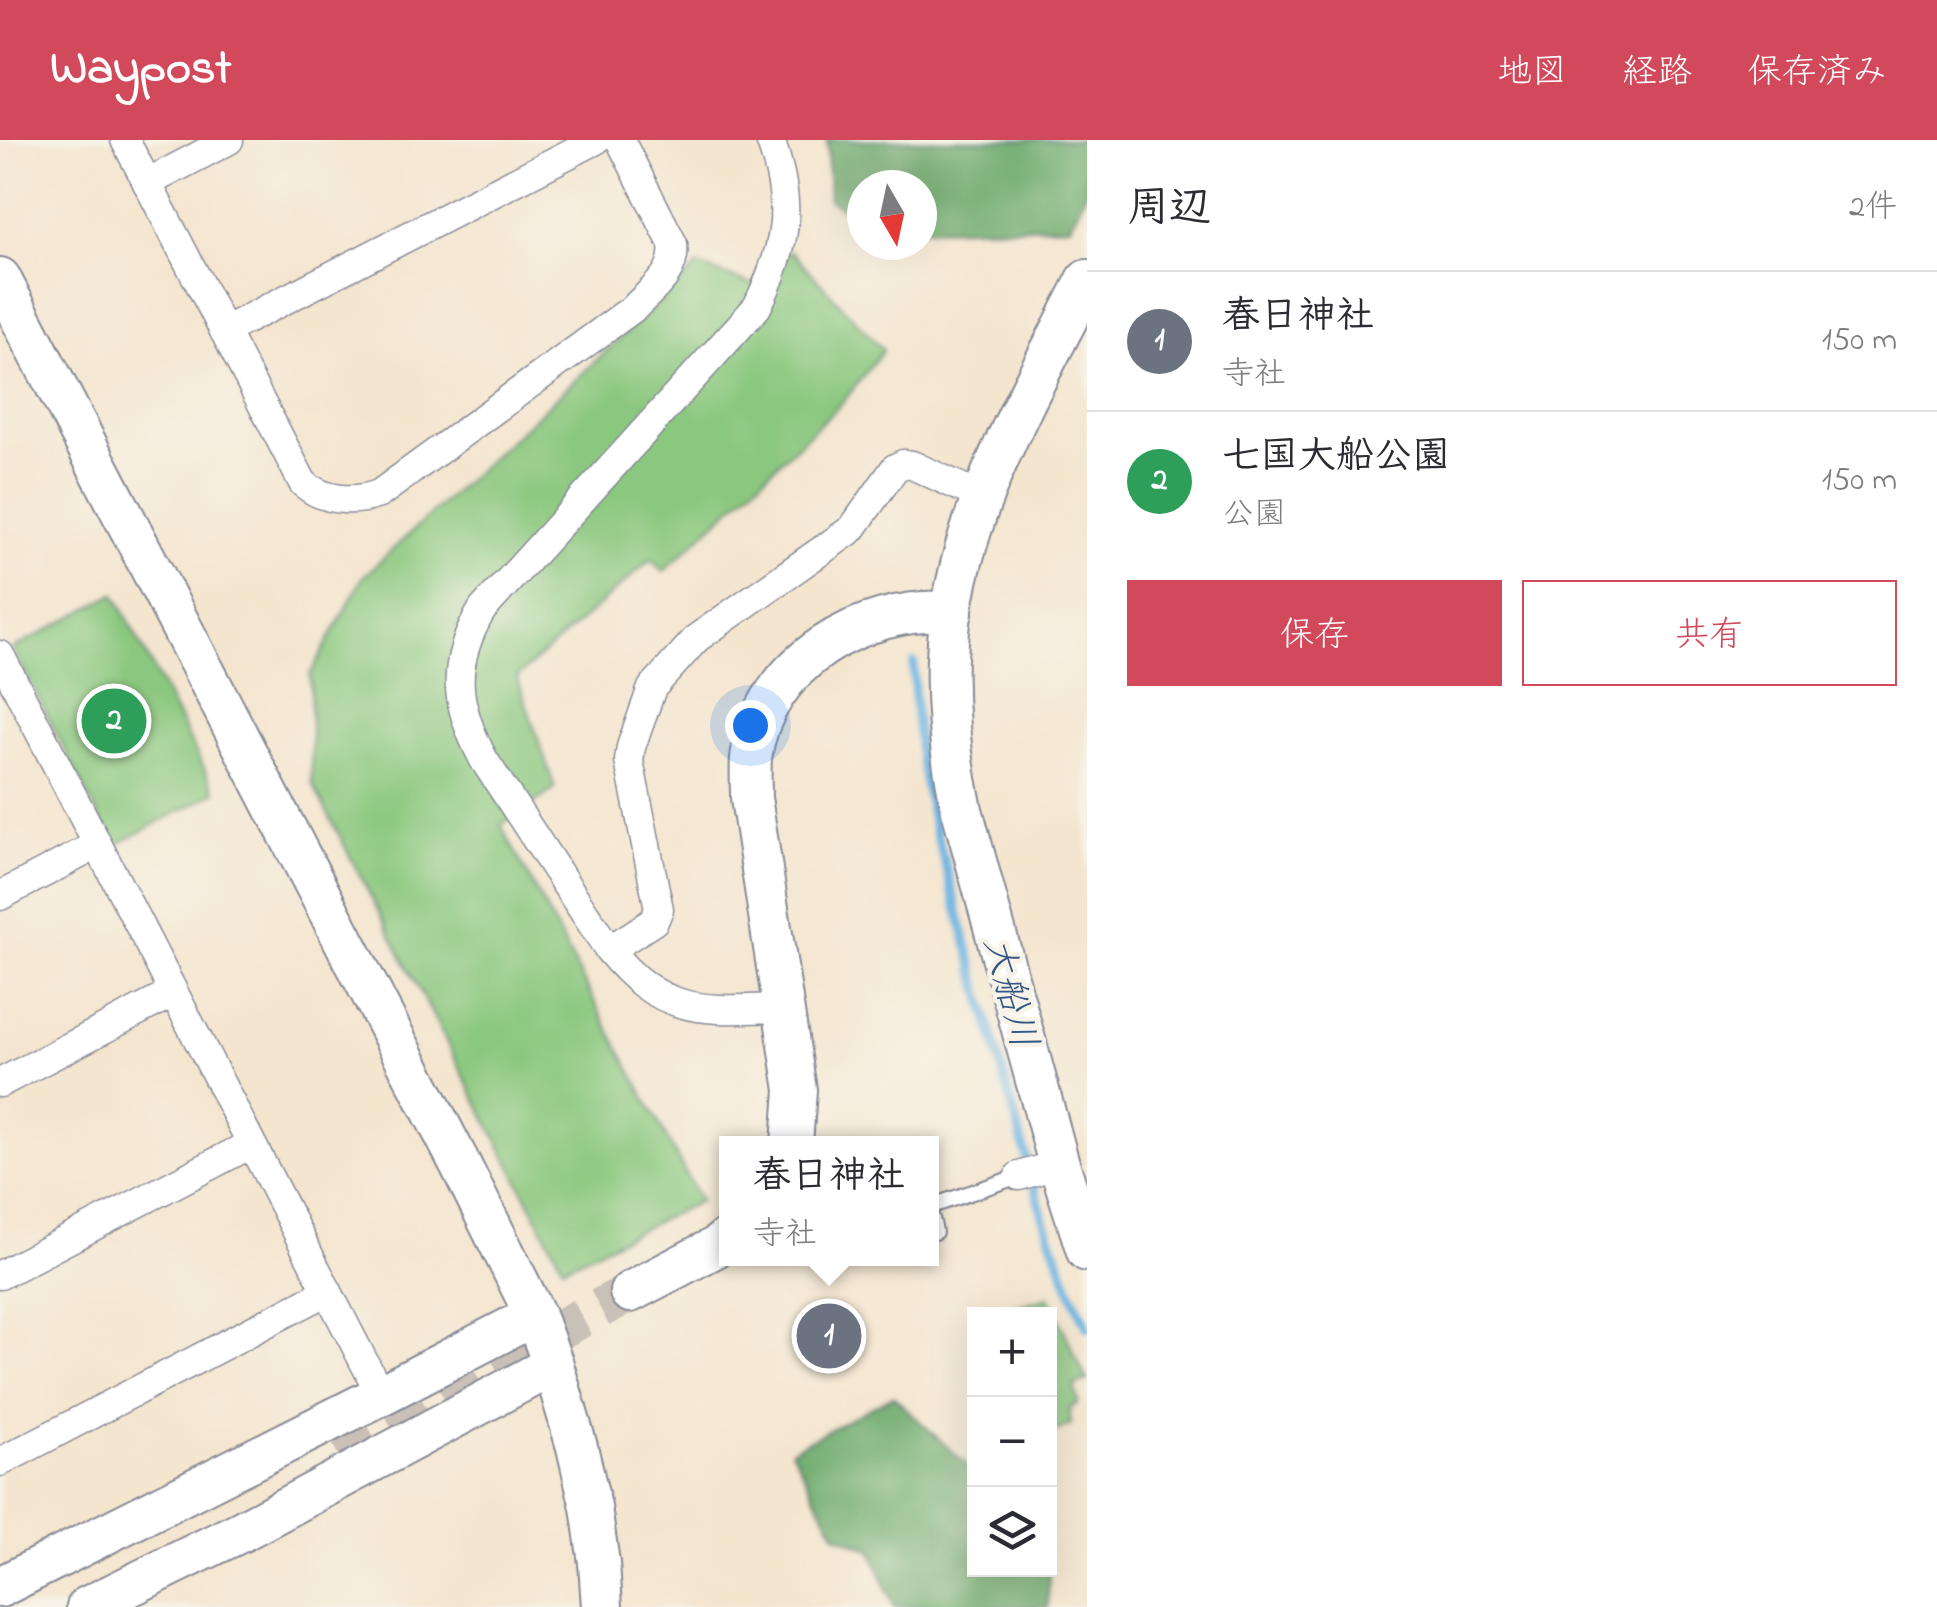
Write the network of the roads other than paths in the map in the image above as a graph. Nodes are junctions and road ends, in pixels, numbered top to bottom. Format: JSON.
{"nodes":[{"id":1,"x":126,"y":140,"type":"edge"},
{"id":2,"x":229,"y":140,"type":"edge"},
{"id":3,"x":596,"y":140,"type":"edge"},
{"id":4,"x":620,"y":140,"type":"edge"},
{"id":5,"x":770,"y":140,"type":"edge"},
{"id":6,"x":147,"y":182,"type":"junction"},
{"id":7,"x":0,"y":278,"type":"edge"},
{"id":8,"x":1087,"y":280,"type":"edge"},
{"id":9,"x":224,"y":331,"type":"junction"},
{"id":10,"x":982,"y":497,"type":"junction"},
{"id":11,"x":952,"y":612,"type":"junction"},
{"id":12,"x":2,"y":662,"type":"edge"},
{"id":13,"x":97,"y":845,"type":"junction"},
{"id":14,"x":0,"y":896,"type":"edge"},
{"id":15,"x":610,"y":950,"type":"junction"},
{"id":16,"x":173,"y":994,"type":"junction"},
{"id":17,"x":783,"y":1008,"type":"junction"},
{"id":18,"x":0,"y":1083,"type":"edge"},
{"id":19,"x":793,"y":1136,"type":"edge"},
{"id":20,"x":250,"y":1144,"type":"junction"},
{"id":21,"x":1039,"y":1170,"type":"junction"},
{"id":22,"x":939,"y":1204,"type":"edge"},
{"id":23,"x":719,"y":1246,"type":"edge"},
{"id":24,"x":1087,"y":1252,"type":"edge"},
{"id":25,"x":0,"y":1275,"type":"edge"},
{"id":26,"x":328,"y":1291,"type":"junction"},
{"id":27,"x":630,"y":1292,"type":"tunnel mouth"},
{"id":28,"x":535,"y":1314,"type":"junction"},
{"id":29,"x":553,"y":1365,"type":"junction"},
{"id":30,"x":382,"y":1395,"type":"junction"},
{"id":31,"x":335,"y":1449,"type":"tunnel mouth"},
{"id":32,"x":0,"y":1462,"type":"edge"},
{"id":33,"x":0,"y":1587,"type":"edge"},
{"id":34,"x":91,"y":1606,"type":"edge"},
{"id":35,"x":21,"y":1607,"type":"edge"},
{"id":36,"x":602,"y":1607,"type":"edge"}],
"edges":[{"from":1,"to":6,"type":"street"},
{"from":2,"to":6,"type":"street"},
{"from":3,"to":9,"type":"street"},
{"from":4,"to":9,"type":"street"},
{"from":5,"to":15,"type":"street"},
{"from":6,"to":9,"type":"street"},
{"from":7,"to":28,"type":"street"},
{"from":8,"to":10,"type":"street"},
{"from":10,"to":11,"type":"street"},
{"from":10,"to":15,"type":"street"},
{"from":11,"to":17,"type":"street"},
{"from":11,"to":21,"type":"street"},
{"from":12,"to":13,"type":"street"},
{"from":13,"to":14,"type":"street"},
{"from":13,"to":16,"type":"street"},
{"from":15,"to":17,"type":"street"},
{"from":16,"to":18,"type":"street"},
{"from":16,"to":20,"type":"street"},
{"from":17,"to":19,"type":"street"},
{"from":20,"to":25,"type":"street"},
{"from":20,"to":26,"type":"street"},
{"from":21,"to":22,"type":"lane"},
{"from":21,"to":24,"type":"street"},
{"from":23,"to":27,"type":"street"},
{"from":26,"to":30,"type":"street"},
{"from":26,"to":32,"type":"street"},
{"from":28,"to":29,"type":"street"},
{"from":28,"to":30,"type":"street"},
{"from":29,"to":34,"type":"street"},
{"from":29,"to":36,"type":"street"},
{"from":30,"to":33,"type":"street"},
{"from":31,"to":35,"type":"street"}]}
